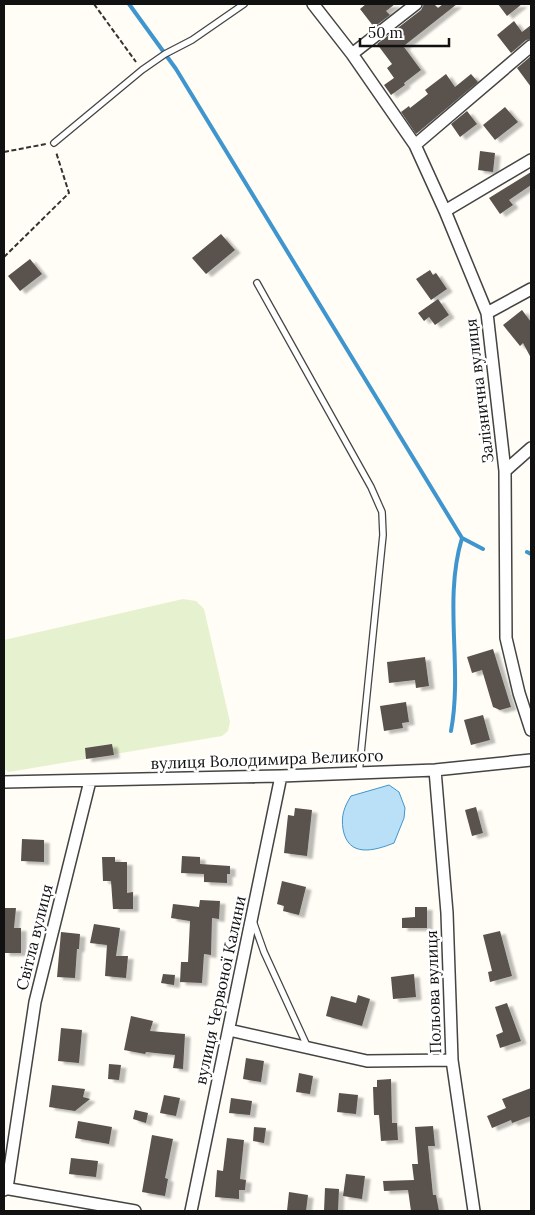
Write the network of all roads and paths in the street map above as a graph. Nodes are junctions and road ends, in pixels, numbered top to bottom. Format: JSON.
{"nodes":[{"id":1,"x":94,"y":4,"type":"edge"},
{"id":2,"x":244,"y":4,"type":"edge"},
{"id":3,"x":313,"y":4,"type":"edge"},
{"id":4,"x":416,"y":4,"type":"edge"},
{"id":5,"x":531,"y":46,"type":"edge"},
{"id":6,"x":352,"y":54,"type":"junction"},
{"id":7,"x":142,"y":70,"type":"junction"},
{"id":8,"x":54,"y":143,"type":"junction"},
{"id":9,"x":415,"y":145,"type":"junction"},
{"id":10,"x":4,"y":152,"type":"edge"},
{"id":11,"x":531,"y":160,"type":"edge"},
{"id":12,"x":445,"y":211,"type":"junction"},
{"id":13,"x":4,"y":257,"type":"edge"},
{"id":14,"x":257,"y":283,"type":"dead end"},
{"id":15,"x":530,"y":293,"type":"edge"},
{"id":16,"x":488,"y":312,"type":"junction"},
{"id":17,"x":531,"y":448,"type":"edge"},
{"id":18,"x":505,"y":471,"type":"junction"},
{"id":19,"x":531,"y":730,"type":"edge"},
{"id":20,"x":531,"y":760,"type":"edge"},
{"id":21,"x":435,"y":770,"type":"junction"},
{"id":22,"x":358,"y":773,"type":"junction"},
{"id":23,"x":281,"y":776,"type":"junction"},
{"id":24,"x":90,"y":781,"type":"junction"},
{"id":25,"x":4,"y":782,"type":"edge"},
{"id":26,"x":252,"y":918,"type":"junction"},
{"id":27,"x":229,"y":1030,"type":"junction"},
{"id":28,"x":308,"y":1048,"type":"junction"},
{"id":29,"x":452,"y":1060,"type":"junction"},
{"id":30,"x":5,"y":1189,"type":"edge"},
{"id":31,"x":135,"y":1211,"type":"edge"},
{"id":32,"x":191,"y":1211,"type":"edge"},
{"id":33,"x":474,"y":1211,"type":"edge"}],
"edges":[{"from":1,"to":7,"type":"path"},
{"from":2,"to":7,"type":"lane"},
{"from":3,"to":6,"type":"street","name":"Залізнична вулиця"},
{"from":4,"to":6,"type":"street"},
{"from":5,"to":9,"type":"street"},
{"from":6,"to":9,"type":"street","name":"Залізнична вулиця"},
{"from":7,"to":8,"type":"lane"},
{"from":8,"to":10,"type":"path"},
{"from":8,"to":13,"type":"path"},
{"from":9,"to":12,"type":"street","name":"Залізнична вулиця"},
{"from":11,"to":12,"type":"street"},
{"from":12,"to":16,"type":"street","name":"Залізнична вулиця"},
{"from":14,"to":22,"type":"lane"},
{"from":15,"to":16,"type":"street"},
{"from":16,"to":18,"type":"street","name":"Залізнична вулиця"},
{"from":17,"to":18,"type":"street"},
{"from":18,"to":19,"type":"street","name":"Залізнична вулиця"},
{"from":20,"to":21,"type":"street","name":"вулиця Володимира Великого"},
{"from":21,"to":22,"type":"street","name":"вулиця Володимира Великого"},
{"from":21,"to":29,"type":"street","name":"Польова вулиця"},
{"from":22,"to":23,"type":"street","name":"вулиця Володимира Великого"},
{"from":23,"to":24,"type":"street","name":"вулиця Володимира Великого"},
{"from":23,"to":26,"type":"street","name":"вулиця Червоної Калини"},
{"from":24,"to":25,"type":"street","name":"вулиця Володимира Великого"},
{"from":24,"to":30,"type":"street","name":"Світла вулиця"},
{"from":26,"to":27,"type":"street","name":"вулиця Червоної Калини"},
{"from":26,"to":28,"type":"lane"},
{"from":27,"to":28,"type":"street"},
{"from":27,"to":32,"type":"street","name":"вулиця Червоної Калини"},
{"from":28,"to":29,"type":"street"},
{"from":29,"to":33,"type":"street","name":"Польова вулиця"},
{"from":30,"to":31,"type":"street"}]}
